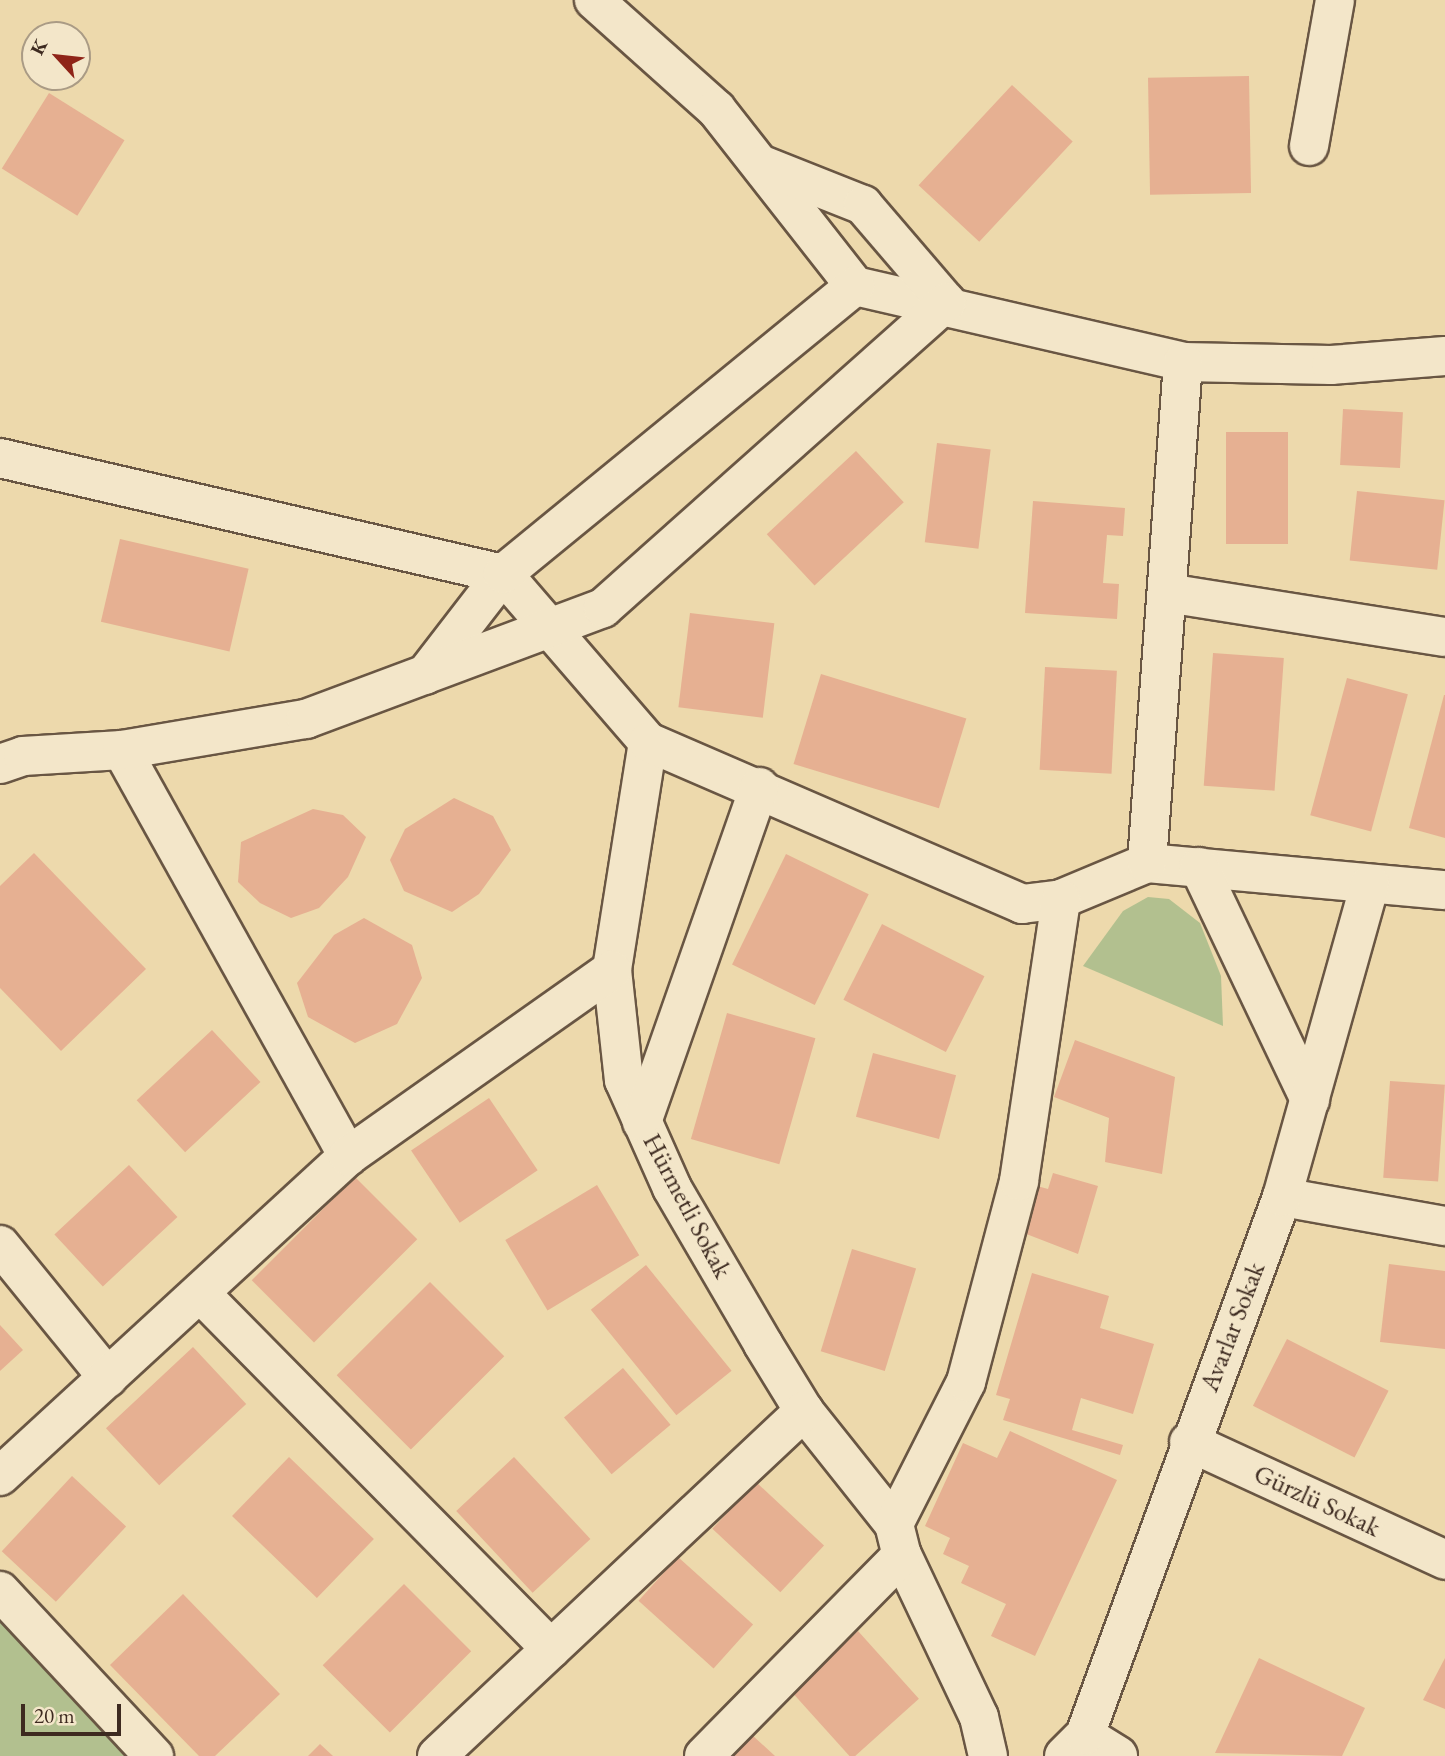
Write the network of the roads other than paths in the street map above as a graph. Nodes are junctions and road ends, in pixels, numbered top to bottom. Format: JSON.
{"nodes":[{"id":1,"x":594,"y":0,"type":"edge"},
{"id":2,"x":1335,"y":0,"type":"edge"},
{"id":3,"x":1309,"y":146,"type":"dead end"},
{"id":4,"x":762,"y":164,"type":"junction"},
{"id":5,"x":855,"y":286,"type":"junction"},
{"id":6,"x":946,"y":302,"type":"junction"},
{"id":7,"x":1445,"y":356,"type":"edge"},
{"id":8,"x":1184,"y":362,"type":"junction"},
{"id":9,"x":0,"y":457,"type":"edge"},
{"id":10,"x":503,"y":574,"type":"junction"},
{"id":11,"x":1167,"y":593,"type":"junction"},
{"id":12,"x":550,"y":628,"type":"junction"},
{"id":13,"x":1445,"y":637,"type":"edge"},
{"id":14,"x":425,"y":675,"type":"junction"},
{"id":15,"x":648,"y":742,"type":"junction"},
{"id":16,"x":122,"y":750,"type":"junction"},
{"id":17,"x":0,"y":764,"type":"edge"},
{"id":18,"x":759,"y":787,"type":"junction"},
{"id":19,"x":1147,"y":863,"type":"junction"},
{"id":20,"x":1199,"y":867,"type":"junction"},
{"id":21,"x":1370,"y":884,"type":"junction"},
{"id":22,"x":1445,"y":890,"type":"edge"},
{"id":23,"x":1061,"y":899,"type":"junction"},
{"id":24,"x":611,"y":970,"type":"junction"},
{"id":25,"x":1310,"y":1100,"type":"junction"},
{"id":26,"x":642,"y":1122,"type":"junction"},
{"id":27,"x":348,"y":1156,"type":"junction"},
{"id":28,"x":1282,"y":1197,"type":"junction"},
{"id":29,"x":1445,"y":1226,"type":"edge"},
{"id":30,"x":0,"y":1245,"type":"edge"},
{"id":31,"x":202,"y":1295,"type":"junction"},
{"id":32,"x":108,"y":1378,"type":"junction"},
{"id":33,"x":804,"y":1411,"type":"junction"},
{"id":34,"x":1189,"y":1442,"type":"junction"},
{"id":35,"x":0,"y":1476,"type":"edge"},
{"id":36,"x":898,"y":1540,"type":"junction"},
{"id":37,"x":1445,"y":1560,"type":"edge"},
{"id":38,"x":0,"y":1591,"type":"edge"},
{"id":39,"x":551,"y":1649,"type":"junction"},
{"id":40,"x":1075,"y":1745,"type":"edge"},
{"id":41,"x":154,"y":1756,"type":"edge"},
{"id":42,"x":437,"y":1756,"type":"edge"},
{"id":43,"x":704,"y":1756,"type":"edge"},
{"id":44,"x":988,"y":1756,"type":"edge"},
{"id":45,"x":1118,"y":1756,"type":"edge"}],
"edges":[{"from":1,"to":4,"type":"street"},
{"from":2,"to":3,"type":"street"},
{"from":4,"to":5,"type":"street"},
{"from":4,"to":6,"type":"street"},
{"from":5,"to":6,"type":"street"},
{"from":5,"to":10,"type":"street"},
{"from":6,"to":8,"type":"street"},
{"from":6,"to":12,"type":"street"},
{"from":7,"to":8,"type":"street"},
{"from":8,"to":11,"type":"street"},
{"from":9,"to":10,"type":"street"},
{"from":10,"to":12,"type":"street"},
{"from":10,"to":14,"type":"street"},
{"from":11,"to":13,"type":"street"},
{"from":11,"to":19,"type":"street"},
{"from":12,"to":14,"type":"street"},
{"from":12,"to":15,"type":"street"},
{"from":14,"to":16,"type":"street"},
{"from":15,"to":18,"type":"street"},
{"from":15,"to":24,"type":"street","name":"Hürmetli Sokak"},
{"from":16,"to":17,"type":"street"},
{"from":16,"to":27,"type":"street"},
{"from":18,"to":23,"type":"street"},
{"from":18,"to":26,"type":"street"},
{"from":19,"to":20,"type":"street"},
{"from":19,"to":23,"type":"street"},
{"from":20,"to":21,"type":"street"},
{"from":20,"to":25,"type":"street"},
{"from":21,"to":22,"type":"street"},
{"from":21,"to":25,"type":"street","name":"Avarlar Sokak"},
{"from":23,"to":36,"type":"street"},
{"from":24,"to":26,"type":"street","name":"Hürmetli Sokak"},
{"from":24,"to":27,"type":"street"},
{"from":25,"to":28,"type":"street","name":"Avarlar Sokak"},
{"from":26,"to":33,"type":"street","name":"Hürmetli Sokak"},
{"from":27,"to":31,"type":"street"},
{"from":28,"to":29,"type":"street"},
{"from":28,"to":34,"type":"street","name":"Avarlar Sokak"},
{"from":30,"to":32,"type":"street"},
{"from":31,"to":32,"type":"street"},
{"from":31,"to":39,"type":"street"},
{"from":32,"to":35,"type":"street"},
{"from":33,"to":36,"type":"street","name":"Hürmetli Sokak"},
{"from":33,"to":39,"type":"street"},
{"from":34,"to":37,"type":"street","name":"Gürzlü Sokak"},
{"from":34,"to":40,"type":"street","name":"Avarlar Sokak"},
{"from":36,"to":43,"type":"street"},
{"from":36,"to":44,"type":"street","name":"Hürmetli Sokak"},
{"from":38,"to":41,"type":"street"},
{"from":39,"to":42,"type":"street"},
{"from":40,"to":45,"type":"street"}]}
